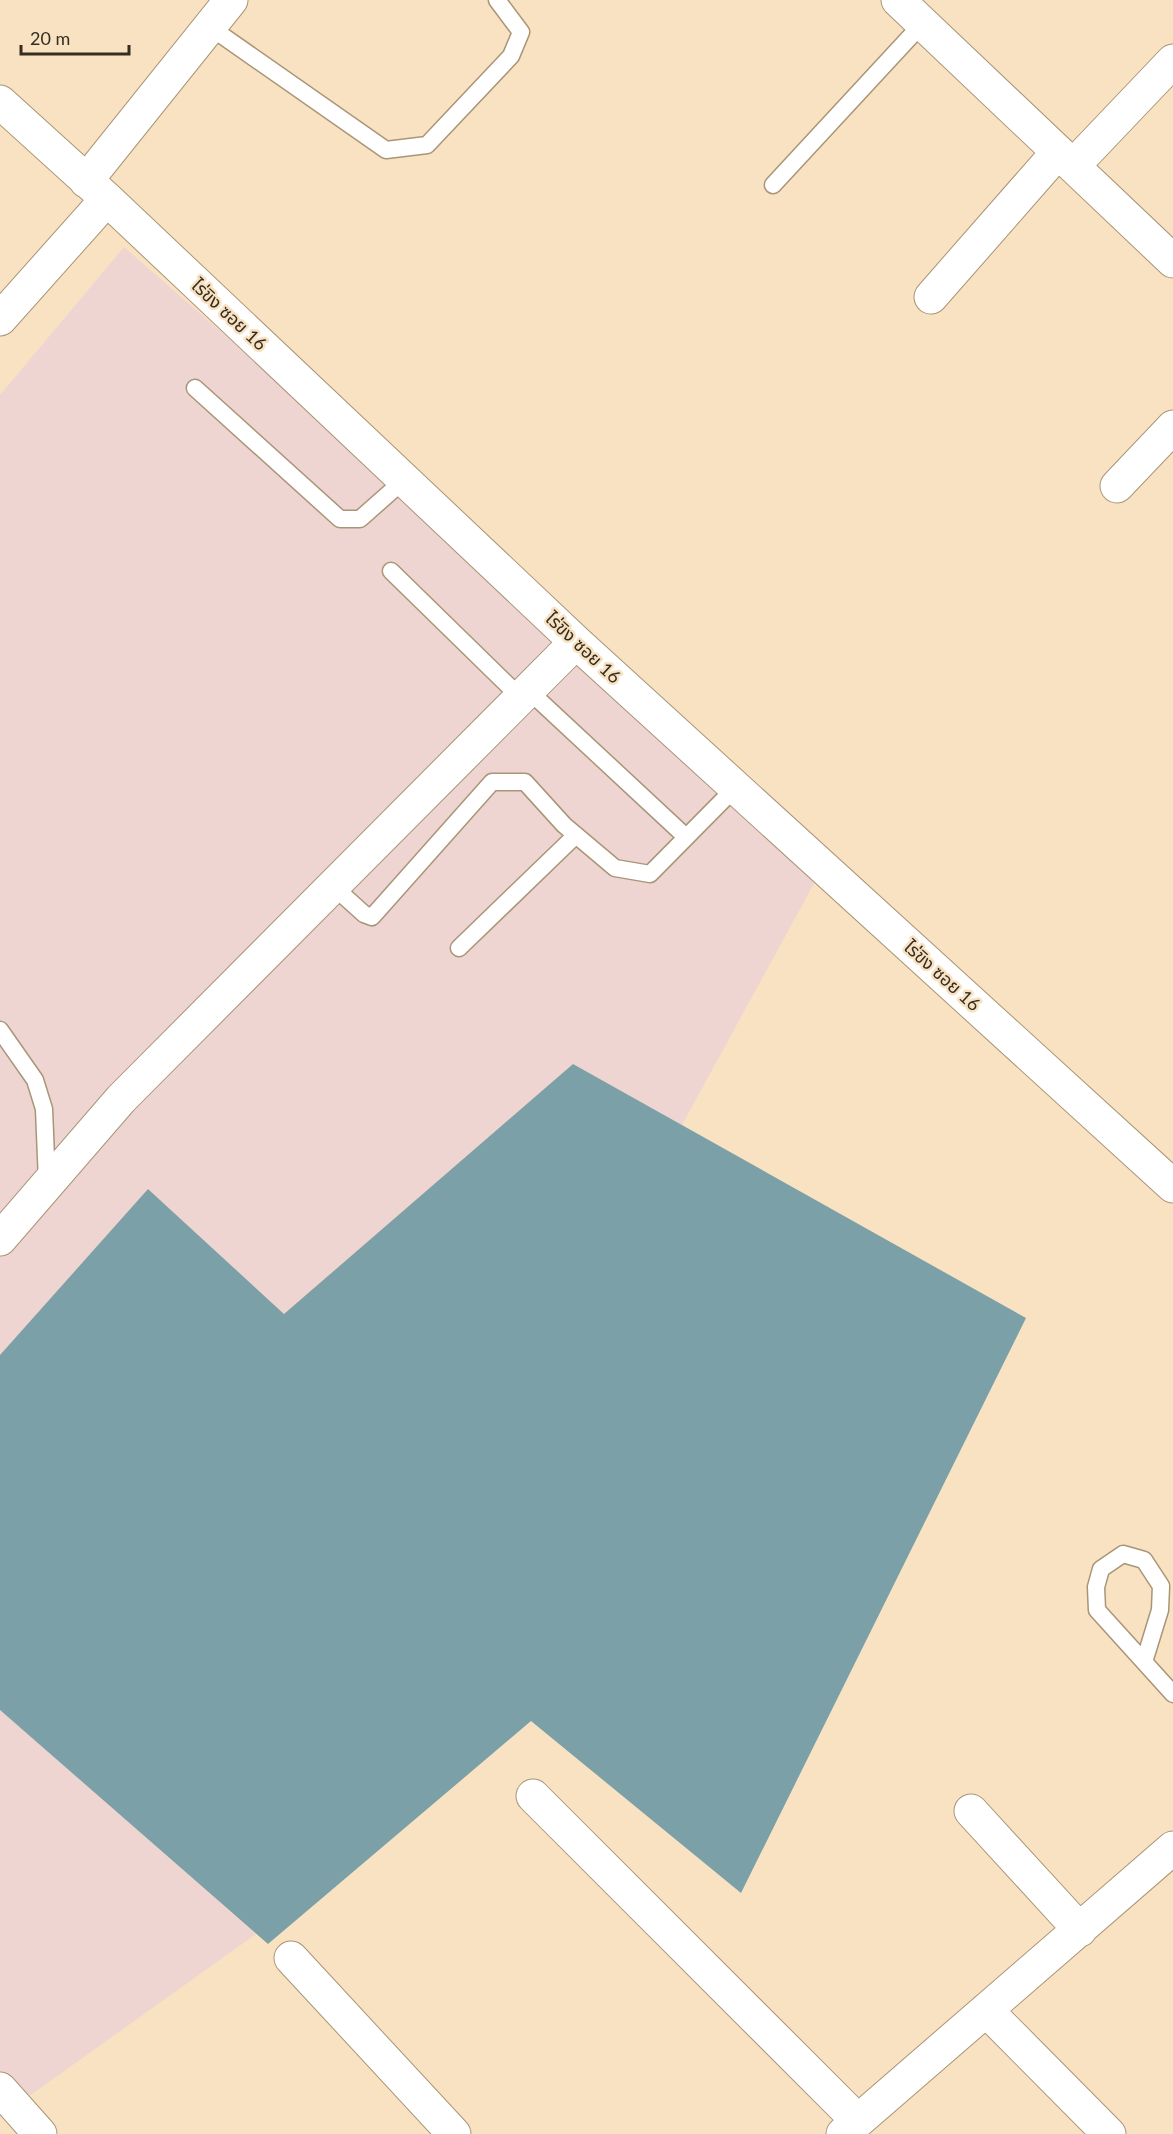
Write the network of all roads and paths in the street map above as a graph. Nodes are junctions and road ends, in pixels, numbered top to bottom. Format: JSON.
{"nodes":[{"id":1,"x":231,"y":0,"type":"edge"},
{"id":2,"x":497,"y":0,"type":"edge"},
{"id":3,"x":917,"y":10,"type":"edge"},
{"id":4,"x":210,"y":27,"type":"junction"},
{"id":5,"x":1173,"y":60,"type":"edge"},
{"id":6,"x":0,"y":102,"type":"edge"},
{"id":7,"x":1066,"y":159,"type":"junction"},
{"id":8,"x":773,"y":185,"type":"dead end"},
{"id":9,"x":97,"y":190,"type":"junction"},
{"id":10,"x":1173,"y":261,"type":"edge"},
{"id":11,"x":931,"y":297,"type":"dead end"},
{"id":12,"x":0,"y":320,"type":"edge"},
{"id":13,"x":195,"y":388,"type":"dead end"},
{"id":14,"x":1173,"y":427,"type":"edge"},
{"id":15,"x":404,"y":480,"type":"junction"},
{"id":16,"x":1116,"y":486,"type":"dead end"},
{"id":17,"x":392,"y":571,"type":"dead end"},
{"id":18,"x":576,"y":642,"type":"junction"},
{"id":19,"x":524,"y":694,"type":"junction"},
{"id":20,"x":736,"y":787,"type":"junction"},
{"id":21,"x":576,"y":835,"type":"junction"},
{"id":22,"x":686,"y":837,"type":"junction"},
{"id":23,"x":333,"y":886,"type":"junction"},
{"id":24,"x":459,"y":948,"type":"dead end"},
{"id":25,"x":0,"y":1030,"type":"edge"},
{"id":26,"x":47,"y":1185,"type":"junction"},
{"id":27,"x":1173,"y":1186,"type":"edge"},
{"id":28,"x":0,"y":1239,"type":"edge"},
{"id":29,"x":1144,"y":1662,"type":"junction"},
{"id":30,"x":1173,"y":1694,"type":"edge"},
{"id":31,"x":532,"y":1796,"type":"dead end"},
{"id":32,"x":971,"y":1811,"type":"dead end"},
{"id":33,"x":1173,"y":1848,"type":"edge"},
{"id":34,"x":1080,"y":1930,"type":"junction"},
{"id":35,"x":291,"y":1959,"type":"dead end"},
{"id":36,"x":986,"y":2010,"type":"junction"},
{"id":37,"x":0,"y":2089,"type":"edge"},
{"id":38,"x":850,"y":2128,"type":"edge"},
{"id":39,"x":40,"y":2134,"type":"edge"},
{"id":40,"x":454,"y":2134,"type":"edge"},
{"id":41,"x":1109,"y":2134,"type":"edge"}],
"edges":[{"from":1,"to":4,"type":"street"},
{"from":2,"to":4,"type":"lane"},
{"from":3,"to":7,"type":"street"},
{"from":3,"to":8,"type":"lane"},
{"from":4,"to":9,"type":"street"},
{"from":5,"to":7,"type":"street"},
{"from":6,"to":9,"type":"street","name":"ไร่ขิง ซอย 16"},
{"from":7,"to":10,"type":"street"},
{"from":7,"to":11,"type":"street"},
{"from":9,"to":12,"type":"street"},
{"from":9,"to":15,"type":"street","name":"ไร่ขิง ซอย 16"},
{"from":13,"to":15,"type":"lane"},
{"from":14,"to":16,"type":"street"},
{"from":15,"to":18,"type":"street","name":"ไร่ขิง ซอย 16"},
{"from":17,"to":19,"type":"lane"},
{"from":18,"to":19,"type":"street"},
{"from":18,"to":20,"type":"street","name":"ไร่ขิง ซอย 16"},
{"from":19,"to":22,"type":"lane"},
{"from":19,"to":23,"type":"street"},
{"from":20,"to":22,"type":"lane"},
{"from":20,"to":27,"type":"street","name":"ไร่ขิง ซอย 16"},
{"from":21,"to":22,"type":"lane"},
{"from":21,"to":23,"type":"lane"},
{"from":21,"to":24,"type":"lane"},
{"from":23,"to":26,"type":"street"},
{"from":25,"to":26,"type":"lane"},
{"from":26,"to":28,"type":"street"},
{"from":29,"to":29,"type":"lane"},
{"from":29,"to":30,"type":"lane"},
{"from":31,"to":38,"type":"street"},
{"from":32,"to":34,"type":"street"},
{"from":33,"to":34,"type":"street"},
{"from":34,"to":36,"type":"street"},
{"from":35,"to":40,"type":"street"},
{"from":36,"to":38,"type":"street"},
{"from":36,"to":41,"type":"street"},
{"from":37,"to":39,"type":"street"}]}
